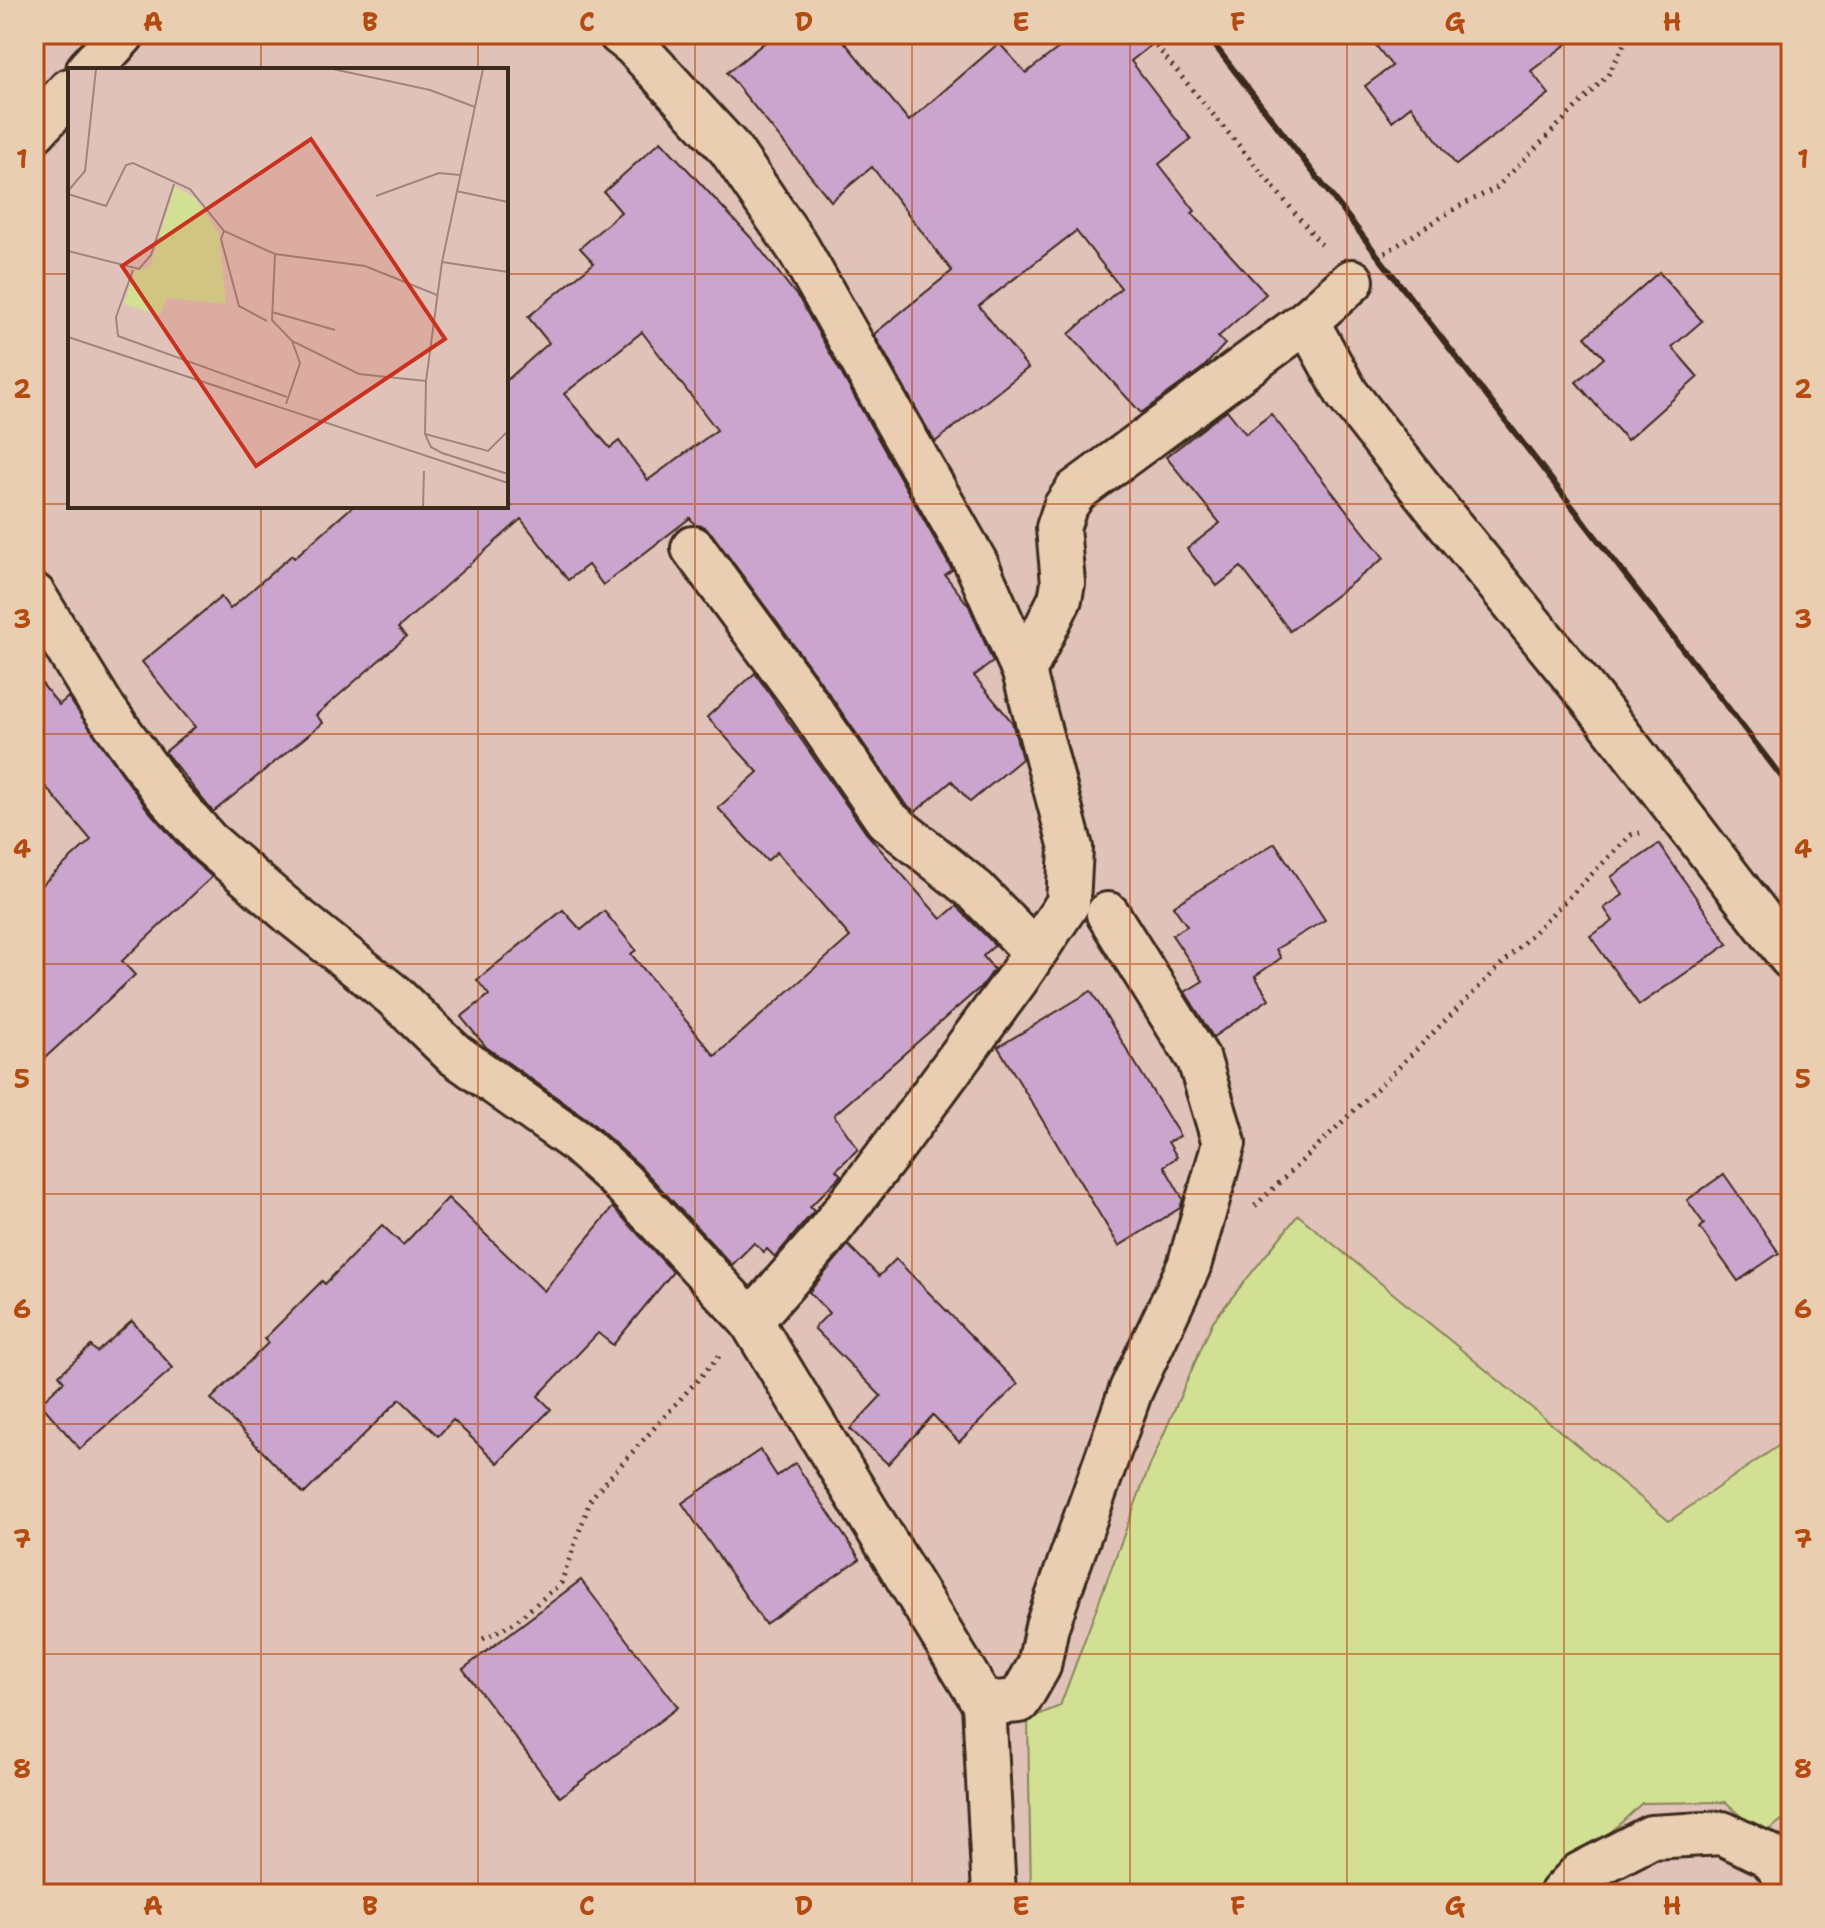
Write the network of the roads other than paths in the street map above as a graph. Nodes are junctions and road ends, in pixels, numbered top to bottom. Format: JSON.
{"nodes":[{"id":1,"x":122,"y":34,"type":"edge"},
{"id":2,"x":620,"y":34,"type":"edge"},
{"id":3,"x":91,"y":68,"type":"edge"},
{"id":4,"x":68,"y":93,"type":"edge"},
{"id":5,"x":34,"y":130,"type":"edge"},
{"id":6,"x":1352,"y":281,"type":"road end"},
{"id":7,"x":1307,"y":321,"type":"junction"},
{"id":8,"x":693,"y":548,"type":"dead end"},
{"id":9,"x":34,"y":595,"type":"edge"},
{"id":10,"x":1024,"y":672,"type":"junction"},
{"id":11,"x":1108,"y":914,"type":"dead end"},
{"id":12,"x":1035,"y":952,"type":"junction"},
{"id":13,"x":1791,"y":958,"type":"edge"},
{"id":14,"x":751,"y":1321,"type":"junction"},
{"id":15,"x":984,"y":1704,"type":"junction"},
{"id":16,"x":1783,"y":1859,"type":"edge"},
{"id":17,"x":994,"y":1894,"type":"edge"},
{"id":18,"x":1561,"y":1894,"type":"edge"}],
"edges":[{"from":1,"to":3,"type":"street"},
{"from":2,"to":10,"type":"street"},
{"from":4,"to":5,"type":"street"},
{"from":6,"to":7,"type":"street"},
{"from":7,"to":10,"type":"street"},
{"from":7,"to":13,"type":"street"},
{"from":8,"to":12,"type":"street"},
{"from":9,"to":14,"type":"street"},
{"from":10,"to":12,"type":"street"},
{"from":11,"to":15,"type":"street"},
{"from":12,"to":14,"type":"street"},
{"from":14,"to":15,"type":"street"},
{"from":15,"to":17,"type":"street"},
{"from":16,"to":18,"type":"street"}]}
